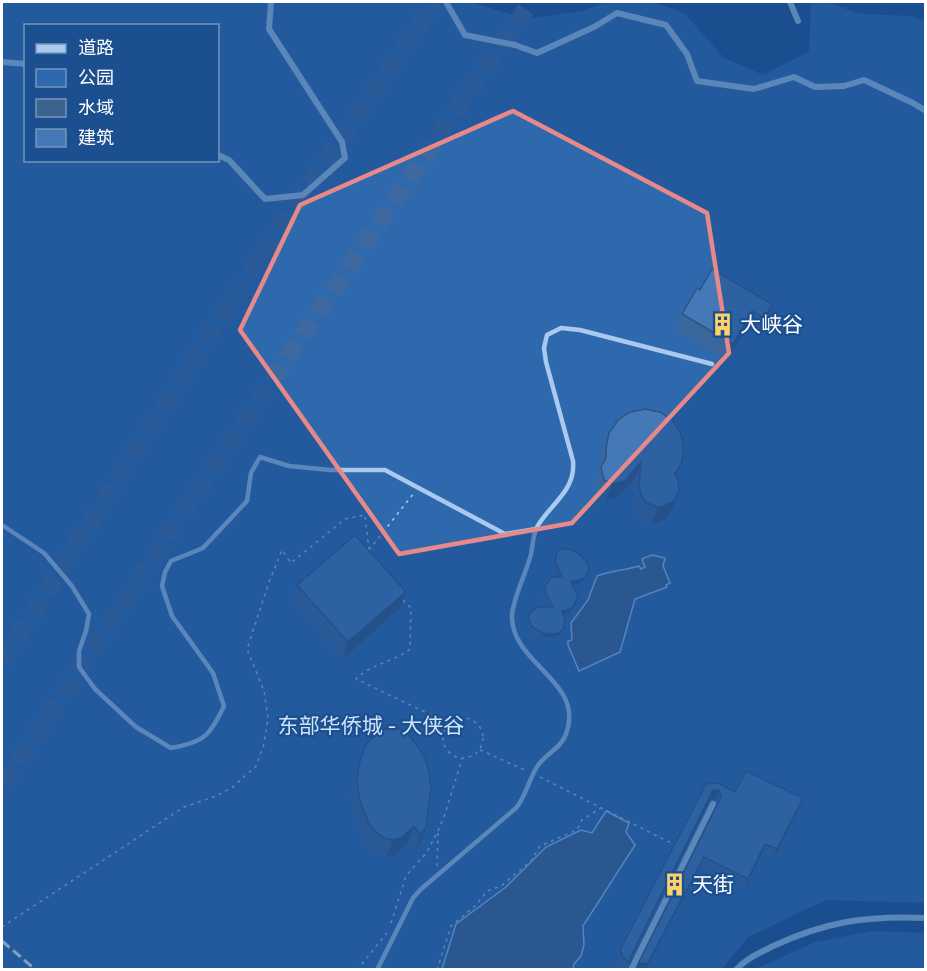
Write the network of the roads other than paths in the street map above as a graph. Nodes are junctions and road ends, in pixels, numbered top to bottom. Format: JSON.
{"nodes":[{"id":1,"x":271,"y":2,"type":"edge"},
{"id":2,"x":446,"y":2,"type":"edge"},
{"id":3,"x":790,"y":2,"type":"edge"},
{"id":4,"x":798,"y":21,"type":"dead end"},
{"id":5,"x":2,"y":62,"type":"edge"},
{"id":6,"x":24,"y":64,"type":"edge"},
{"id":7,"x":926,"y":111,"type":"edge"},
{"id":8,"x":219,"y":155,"type":"edge"},
{"id":9,"x":712,"y":364,"type":"dead end"},
{"id":10,"x":2,"y":525,"type":"edge"},
{"id":11,"x":536,"y":529,"type":"junction"},
{"id":12,"x":713,"y":804,"type":"dead end"},
{"id":13,"x":926,"y":918,"type":"edge"},
{"id":14,"x":377,"y":969,"type":"edge"},
{"id":15,"x":631,"y":969,"type":"edge"},
{"id":16,"x":736,"y":969,"type":"edge"}],
"edges":[{"from":1,"to":8,"type":"street"},
{"from":2,"to":7,"type":"street"},
{"from":3,"to":4,"type":"street"},
{"from":5,"to":6,"type":"street"},
{"from":9,"to":11,"type":"lane"},
{"from":10,"to":11,"type":"lane"},
{"from":11,"to":14,"type":"lane"},
{"from":12,"to":15,"type":"street"},
{"from":13,"to":16,"type":"street"}]}
